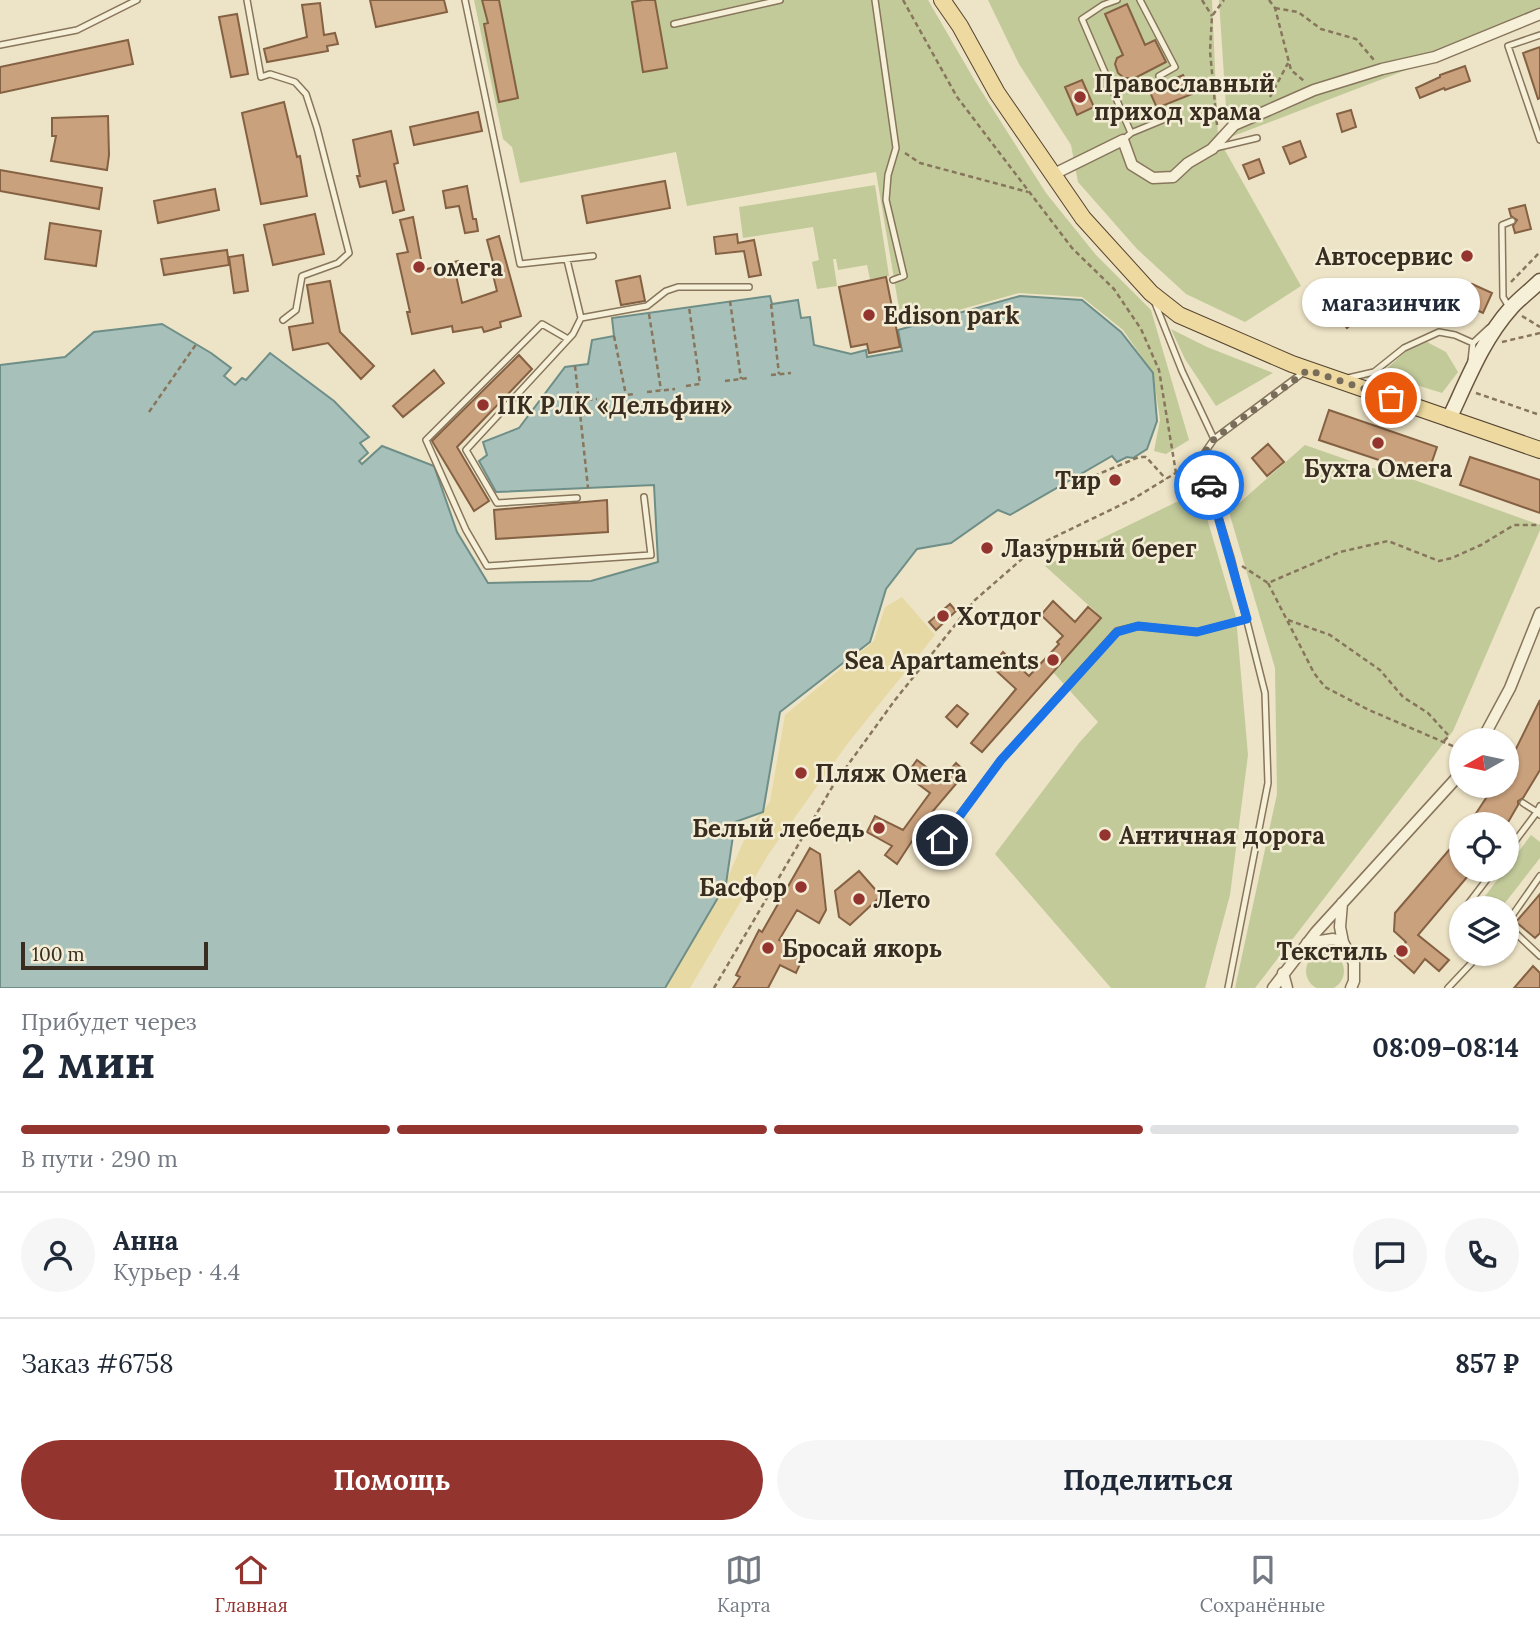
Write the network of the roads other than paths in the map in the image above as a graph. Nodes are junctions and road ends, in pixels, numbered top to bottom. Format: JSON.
{"nodes":[{"id":1,"x":137,"y":0,"type":"edge"},
{"id":2,"x":247,"y":0,"type":"edge"},
{"id":3,"x":465,"y":0,"type":"edge"},
{"id":4,"x":780,"y":0,"type":"edge"},
{"id":5,"x":875,"y":0,"type":"edge"},
{"id":6,"x":942,"y":0,"type":"edge"},
{"id":7,"x":955,"y":0,"type":"edge"},
{"id":8,"x":1117,"y":0,"type":"edge"},
{"id":9,"x":1140,"y":0,"type":"edge"},
{"id":10,"x":1540,"y":14,"type":"edge"},
{"id":11,"x":674,"y":24,"type":"dead end"},
{"id":12,"x":960,"y":26,"type":"junction"},
{"id":13,"x":1540,"y":35,"type":"edge"},
{"id":14,"x":0,"y":45,"type":"edge"},
{"id":15,"x":1159,"y":76,"type":"dead end"},
{"id":16,"x":1177,"y":114,"type":"dead end"},
{"id":17,"x":1127,"y":136,"type":"junction"},
{"id":18,"x":1257,"y":138,"type":"dead end"},
{"id":19,"x":1540,"y":139,"type":"edge"},
{"id":20,"x":1212,"y":149,"type":"junction"},
{"id":21,"x":1052,"y":175,"type":"junction"},
{"id":22,"x":1512,"y":221,"type":"dead end"},
{"id":23,"x":593,"y":256,"type":"dead end"},
{"id":24,"x":568,"y":260,"type":"junction"},
{"id":25,"x":893,"y":280,"type":"dead end"},
{"id":26,"x":1540,"y":281,"type":"edge"},
{"id":27,"x":749,"y":286,"type":"dead end"},
{"id":28,"x":1152,"y":293,"type":"junction"},
{"id":29,"x":1510,"y":309,"type":"junction"},
{"id":30,"x":581,"y":318,"type":"junction"},
{"id":31,"x":283,"y":320,"type":"dead end"},
{"id":32,"x":568,"y":339,"type":"junction"},
{"id":33,"x":1479,"y":344,"type":"junction"},
{"id":34,"x":1308,"y":370,"type":"junction"},
{"id":35,"x":1341,"y":380,"type":"junction"},
{"id":36,"x":1450,"y":419,"type":"junction"},
{"id":37,"x":1214,"y":439,"type":"junction"},
{"id":38,"x":1540,"y":450,"type":"edge"},
{"id":39,"x":644,"y":496,"type":"dead end"},
{"id":40,"x":577,"y":498,"type":"dead end"},
{"id":41,"x":1540,"y":613,"type":"edge"},
{"id":42,"x":1247,"y":619,"type":"junction"},
{"id":43,"x":1488,"y":728,"type":"edge"},
{"id":44,"x":1449,"y":786,"type":"edge"},
{"id":45,"x":1523,"y":803,"type":"dead end"},
{"id":46,"x":1540,"y":806,"type":"edge"},
{"id":47,"x":1538,"y":813,"type":"edge"},
{"id":48,"x":1519,"y":837,"type":"edge"},
{"id":49,"x":942,"y":840,"type":"dead end"},
{"id":50,"x":1540,"y":876,"type":"edge"},
{"id":51,"x":1342,"y":903,"type":"junction"},
{"id":52,"x":1519,"y":907,"type":"edge"},
{"id":53,"x":1519,"y":936,"type":"edge"},
{"id":54,"x":1343,"y":942,"type":"junction"},
{"id":55,"x":1307,"y":943,"type":"junction"},
{"id":56,"x":1540,"y":956,"type":"edge"},
{"id":57,"x":1468,"y":966,"type":"edge"},
{"id":58,"x":1354,"y":969,"type":"junction"},
{"id":59,"x":1283,"y":973,"type":"junction"},
{"id":60,"x":1228,"y":988,"type":"edge"},
{"id":61,"x":1273,"y":988,"type":"edge"},
{"id":62,"x":1287,"y":988,"type":"edge"},
{"id":63,"x":1350,"y":988,"type":"edge"},
{"id":64,"x":1364,"y":988,"type":"edge"},
{"id":65,"x":1448,"y":988,"type":"edge"}],
"edges":[{"from":1,"to":14,"type":"lane"},
{"from":2,"to":31,"type":"lane"},
{"from":3,"to":24,"type":"lane"},
{"from":4,"to":11,"type":"lane"},
{"from":5,"to":25,"type":"lane"},
{"from":6,"to":12,"type":"main road"},
{"from":7,"to":12,"type":"main road"},
{"from":8,"to":17,"type":"lane"},
{"from":9,"to":15,"type":"lane"},
{"from":10,"to":20,"type":"street"},
{"from":12,"to":21,"type":"main road"},
{"from":13,"to":19,"type":"lane"},
{"from":16,"to":17,"type":"lane"},
{"from":17,"to":20,"type":"street"},
{"from":17,"to":21,"type":"street"},
{"from":18,"to":20,"type":"lane"},
{"from":21,"to":28,"type":"main road"},
{"from":22,"to":29,"type":"lane"},
{"from":23,"to":24,"type":"lane"},
{"from":24,"to":30,"type":"lane"},
{"from":26,"to":29,"type":"street"},
{"from":27,"to":30,"type":"lane"},
{"from":28,"to":34,"type":"main road"},
{"from":28,"to":37,"type":"lane"},
{"from":29,"to":33,"type":"street"},
{"from":30,"to":32,"type":"lane"},
{"from":32,"to":39,"type":"lane"},
{"from":32,"to":40,"type":"lane"},
{"from":33,"to":35,"type":"lane"},
{"from":33,"to":36,"type":"street"},
{"from":34,"to":35,"type":"main road"},
{"from":34,"to":37,"type":"lane"},
{"from":35,"to":36,"type":"main road"},
{"from":36,"to":38,"type":"main road"},
{"from":37,"to":42,"type":"lane"},
{"from":41,"to":43,"type":"street"},
{"from":42,"to":49,"type":"lane"},
{"from":42,"to":60,"type":"lane"},
{"from":44,"to":51,"type":"street"},
{"from":45,"to":47,"type":"lane"},
{"from":46,"to":47,"type":"lane"},
{"from":47,"to":48,"type":"lane"},
{"from":50,"to":52,"type":"lane"},
{"from":51,"to":54,"type":"street"},
{"from":51,"to":55,"type":"street"},
{"from":53,"to":56,"type":"lane"},
{"from":54,"to":55,"type":"street"},
{"from":54,"to":58,"type":"street"},
{"from":55,"to":59,"type":"street"},
{"from":57,"to":65,"type":"lane"},
{"from":58,"to":63,"type":"street"},
{"from":58,"to":64,"type":"street"},
{"from":59,"to":61,"type":"street"},
{"from":59,"to":62,"type":"street"}]}
